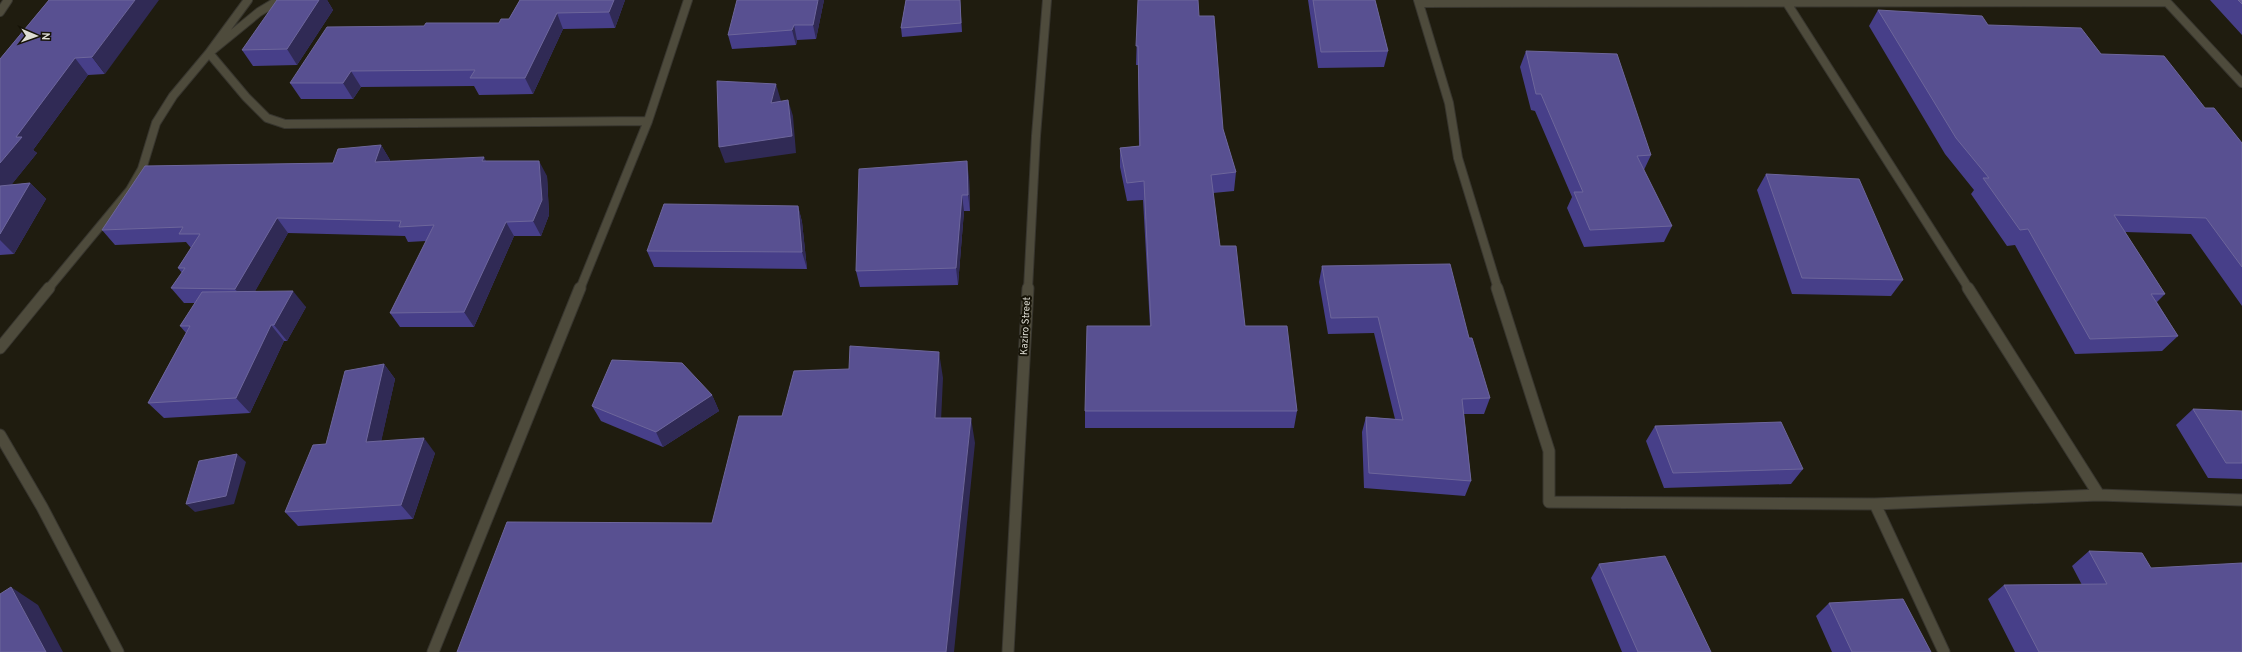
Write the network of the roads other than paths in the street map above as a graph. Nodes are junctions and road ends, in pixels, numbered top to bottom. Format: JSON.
{"nodes":[{"id":1,"x":8,"y":0,"type":"edge"},
{"id":2,"x":248,"y":0,"type":"edge"},
{"id":3,"x":279,"y":0,"type":"edge"},
{"id":4,"x":688,"y":0,"type":"edge"},
{"id":5,"x":1047,"y":0,"type":"edge"},
{"id":6,"x":1786,"y":1,"type":"edge"},
{"id":7,"x":2166,"y":1,"type":"edge"},
{"id":8,"x":1418,"y":2,"type":"edge"},
{"id":9,"x":0,"y":12,"type":"edge"},
{"id":10,"x":209,"y":53,"type":"junction"},
{"id":11,"x":2242,"y":84,"type":"edge"},
{"id":12,"x":648,"y":122,"type":"junction"},
{"id":13,"x":0,"y":348,"type":"edge"},
{"id":14,"x":0,"y":435,"type":"edge"},
{"id":15,"x":2099,"y":495,"type":"junction"},
{"id":16,"x":2242,"y":500,"type":"edge"},
{"id":17,"x":1876,"y":504,"type":"junction"},
{"id":18,"x":118,"y":652,"type":"edge"},
{"id":19,"x":433,"y":652,"type":"edge"},
{"id":20,"x":1008,"y":652,"type":"edge"},
{"id":21,"x":1944,"y":652,"type":"edge"}],
"edges":[{"from":1,"to":9,"type":"street"},
{"from":2,"to":10,"type":"street"},
{"from":3,"to":10,"type":"street"},
{"from":4,"to":12,"type":"street"},
{"from":5,"to":20,"type":"street","name":"Kaziro Street"},
{"from":6,"to":7,"type":"street"},
{"from":6,"to":8,"type":"street"},
{"from":6,"to":15,"type":"street"},
{"from":7,"to":11,"type":"street"},
{"from":8,"to":17,"type":"street"},
{"from":10,"to":12,"type":"street"},
{"from":10,"to":13,"type":"street"},
{"from":12,"to":19,"type":"street"},
{"from":14,"to":18,"type":"street"},
{"from":15,"to":16,"type":"street"},
{"from":15,"to":17,"type":"street"},
{"from":17,"to":21,"type":"street"}]}
